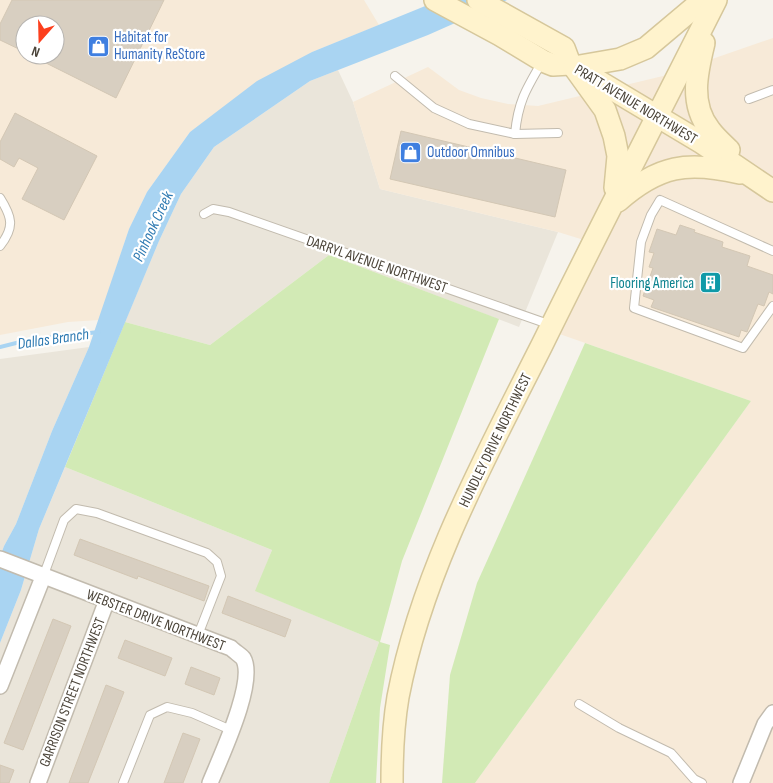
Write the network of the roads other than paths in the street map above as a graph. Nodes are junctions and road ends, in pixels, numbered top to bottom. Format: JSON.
{"nodes":[{"id":1,"x":435,"y":0,"type":"edge"},
{"id":2,"x":478,"y":0,"type":"edge"},
{"id":3,"x":703,"y":0,"type":"edge"},
{"id":4,"x":718,"y":0,"type":"edge"},
{"id":5,"x":543,"y":61,"type":"junction"},
{"id":6,"x":572,"y":66,"type":"junction"},
{"id":7,"x":395,"y":76,"type":"dead end"},
{"id":8,"x":773,"y":90,"type":"edge"},
{"id":9,"x":749,"y":98,"type":"dead end"},
{"id":10,"x":657,"y":116,"type":"junction"},
{"id":11,"x":558,"y":133,"type":"dead end"},
{"id":12,"x":515,"y":134,"type":"junction"},
{"id":13,"x":750,"y":175,"type":"junction"},
{"id":14,"x":773,"y":191,"type":"edge"},
{"id":15,"x":0,"y":198,"type":"edge"},
{"id":16,"x":612,"y":206,"type":"junction"},
{"id":17,"x":204,"y":214,"type":"dead end"},
{"id":18,"x":0,"y":246,"type":"edge"},
{"id":19,"x":773,"y":251,"type":"edge"},
{"id":20,"x":773,"y":306,"type":"edge"},
{"id":21,"x":551,"y":326,"type":"junction"},
{"id":22,"x":0,"y":559,"type":"edge"},
{"id":23,"x":43,"y":576,"type":"junction"},
{"id":24,"x":107,"y":600,"type":"junction"},
{"id":25,"x":198,"y":635,"type":"junction"},
{"id":26,"x":0,"y":686,"type":"edge"},
{"id":27,"x":579,"y":704,"type":"dead end"},
{"id":28,"x":773,"y":713,"type":"edge"},
{"id":29,"x":230,"y":730,"type":"junction"},
{"id":30,"x":38,"y":783,"type":"edge"},
{"id":31,"x":123,"y":783,"type":"edge"},
{"id":32,"x":210,"y":783,"type":"edge"},
{"id":33,"x":392,"y":783,"type":"edge"},
{"id":34,"x":702,"y":783,"type":"edge"},
{"id":35,"x":741,"y":783,"type":"edge"}],
"edges":[{"from":1,"to":5,"type":"main road"},
{"from":2,"to":6,"type":"main road","name":"PRATT AVENUE NORTHWEST"},
{"from":3,"to":6,"type":"main road"},
{"from":4,"to":10,"type":"main road","name":"HUNDLEY DRIVE NORTHWEST"},
{"from":4,"to":13,"type":"main road"},
{"from":5,"to":6,"type":"main road"},
{"from":5,"to":12,"type":"lane"},
{"from":6,"to":10,"type":"main road","name":"PRATT AVENUE NORTHWEST"},
{"from":6,"to":16,"type":"main road"},
{"from":7,"to":12,"type":"lane"},
{"from":8,"to":9,"type":"lane"},
{"from":10,"to":13,"type":"main road","name":"PRATT AVENUE NORTHWEST"},
{"from":10,"to":16,"type":"main road","name":"HUNDLEY DRIVE NORTHWEST"},
{"from":11,"to":12,"type":"lane"},
{"from":13,"to":14,"type":"main road","name":"PRATT AVENUE NORTHWEST"},
{"from":13,"to":16,"type":"main road"},
{"from":15,"to":18,"type":"lane"},
{"from":16,"to":21,"type":"main road","name":"HUNDLEY DRIVE NORTHWEST"},
{"from":17,"to":21,"type":"lane","name":"DARRYL AVENUE NORTHWEST"},
{"from":19,"to":20,"type":"lane"},
{"from":21,"to":33,"type":"main road","name":"HUNDLEY DRIVE NORTHWEST"},
{"from":22,"to":23,"type":"street","name":"WEBSTER DRIVE NORTHWEST"},
{"from":23,"to":24,"type":"street","name":"WEBSTER DRIVE NORTHWEST"},
{"from":23,"to":25,"type":"lane"},
{"from":23,"to":26,"type":"street"},
{"from":24,"to":25,"type":"street","name":"WEBSTER DRIVE NORTHWEST"},
{"from":24,"to":30,"type":"street","name":"GARRISON STREET NORTHWEST"},
{"from":25,"to":29,"type":"street","name":"WEBSTER DRIVE NORTHWEST"},
{"from":27,"to":34,"type":"lane"},
{"from":28,"to":35,"type":"street"},
{"from":29,"to":31,"type":"lane"},
{"from":29,"to":32,"type":"street","name":"WEBSTER DRIVE NORTHWEST"}]}
